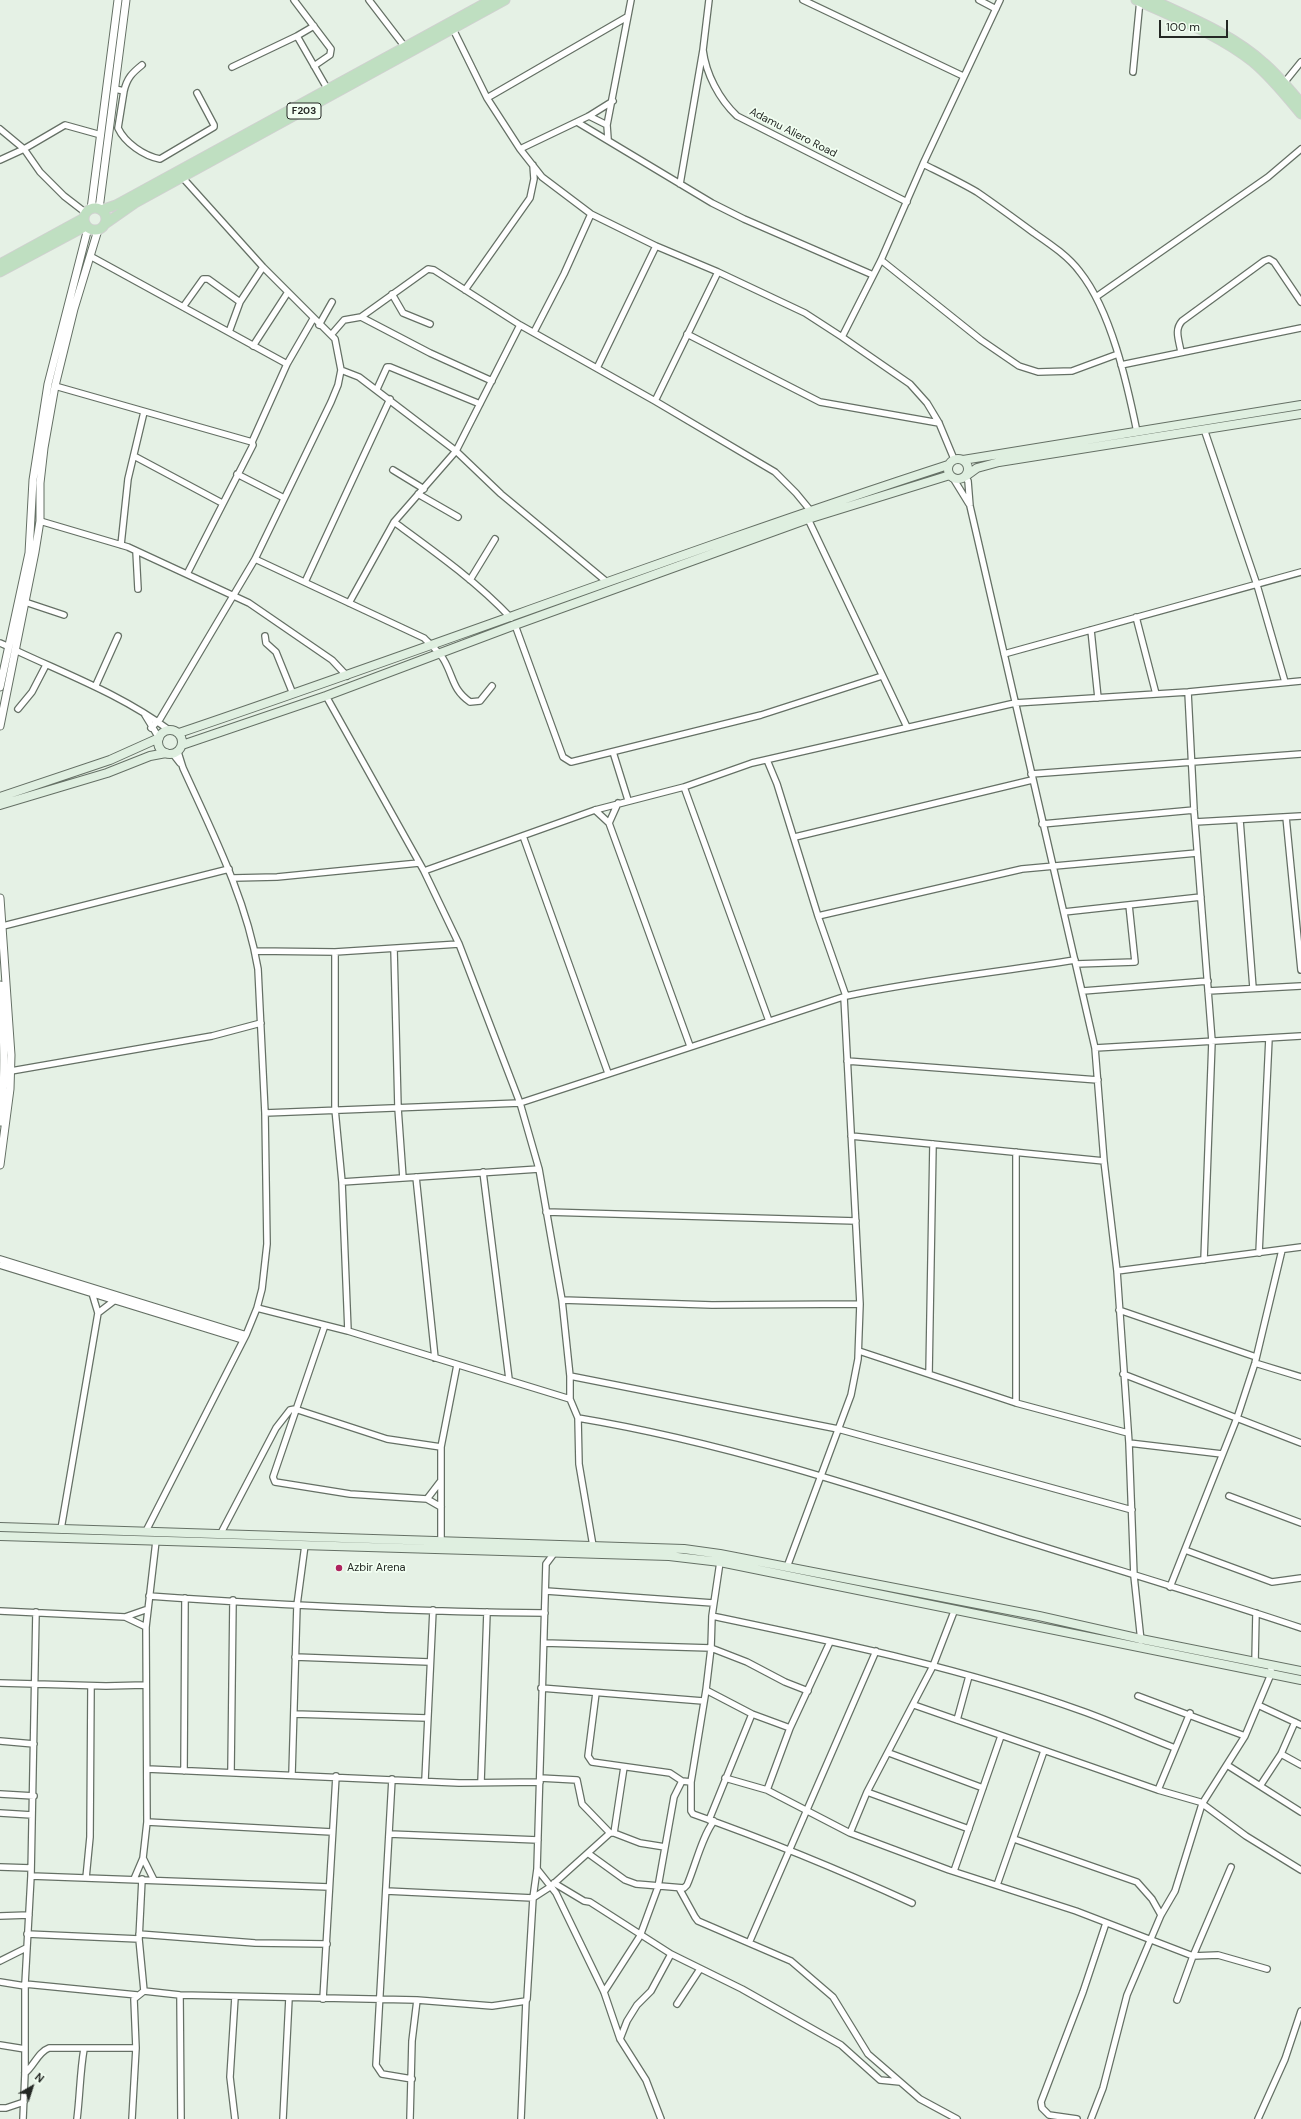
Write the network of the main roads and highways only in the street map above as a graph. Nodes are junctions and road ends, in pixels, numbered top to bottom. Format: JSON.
{"nodes":[{"id":1,"x":491,"y":0,"type":"edge"},
{"id":2,"x":505,"y":0,"type":"edge"},
{"id":3,"x":1138,"y":0,"type":"edge"},
{"id":4,"x":1153,"y":0,"type":"edge"},
{"id":5,"x":1301,"y":103,"type":"edge"},
{"id":6,"x":1301,"y":114,"type":"edge"},
{"id":7,"x":93,"y":218,"type":"junction"},
{"id":8,"x":0,"y":264,"type":"edge"},
{"id":9,"x":0,"y":272,"type":"edge"},
{"id":10,"x":1301,"y":406,"type":"edge"},
{"id":11,"x":1301,"y":414,"type":"edge"},
{"id":12,"x":1142,"y":434,"type":"junction"},
{"id":13,"x":963,"y":460,"type":"junction"},
{"id":14,"x":951,"y":462,"type":"junction"},
{"id":15,"x":951,"y":477,"type":"junction"},
{"id":16,"x":965,"y":477,"type":"junction"},
{"id":17,"x":513,"y":621,"type":"junction"},
{"id":18,"x":178,"y":733,"type":"junction"},
{"id":19,"x":159,"y":738,"type":"junction"},
{"id":20,"x":175,"y":751,"type":"junction"},
{"id":21,"x":0,"y":797,"type":"edge"},
{"id":22,"x":0,"y":805,"type":"edge"},
{"id":23,"x":0,"y":1527,"type":"edge"},
{"id":24,"x":0,"y":1536,"type":"edge"},
{"id":25,"x":475,"y":1546,"type":"junction"},
{"id":26,"x":775,"y":1568,"type":"junction"},
{"id":27,"x":1140,"y":1643,"type":"junction"},
{"id":28,"x":1271,"y":1670,"type":"junction"},
{"id":29,"x":1301,"y":1671,"type":"edge"},
{"id":30,"x":1301,"y":1680,"type":"edge"}],
"edges":[{"from":1,"to":7,"type":"main road","number":"F203"},
{"from":2,"to":7,"type":"main road","number":"F203"},
{"from":3,"to":6,"type":"main road"},
{"from":4,"to":5,"type":"main road"},
{"from":7,"to":8,"type":"main road","number":"F203"},
{"from":7,"to":9,"type":"main road","number":"F203"},
{"from":10,"to":12,"type":"main road"},
{"from":11,"to":12,"type":"main road"},
{"from":12,"to":13,"type":"main road"},
{"from":12,"to":16,"type":"main road"},
{"from":13,"to":14,"type":"main road"},
{"from":13,"to":16,"type":"main road"},
{"from":14,"to":15,"type":"main road"},
{"from":14,"to":17,"type":"main road"},
{"from":15,"to":16,"type":"main road"},
{"from":15,"to":17,"type":"main road"},
{"from":17,"to":18,"type":"main road"},
{"from":17,"to":20,"type":"main road"},
{"from":18,"to":19,"type":"main road"},
{"from":18,"to":20,"type":"main road"},
{"from":19,"to":20,"type":"main road"},
{"from":19,"to":21,"type":"main road"},
{"from":20,"to":22,"type":"main road"},
{"from":23,"to":25,"type":"main road"},
{"from":24,"to":25,"type":"main road"},
{"from":25,"to":26,"type":"main road"},
{"from":25,"to":26,"type":"main road"},
{"from":26,"to":27,"type":"main road"},
{"from":26,"to":27,"type":"main road"},
{"from":27,"to":28,"type":"main road"},
{"from":27,"to":28,"type":"main road"},
{"from":28,"to":29,"type":"main road"},
{"from":28,"to":30,"type":"main road"}]}
